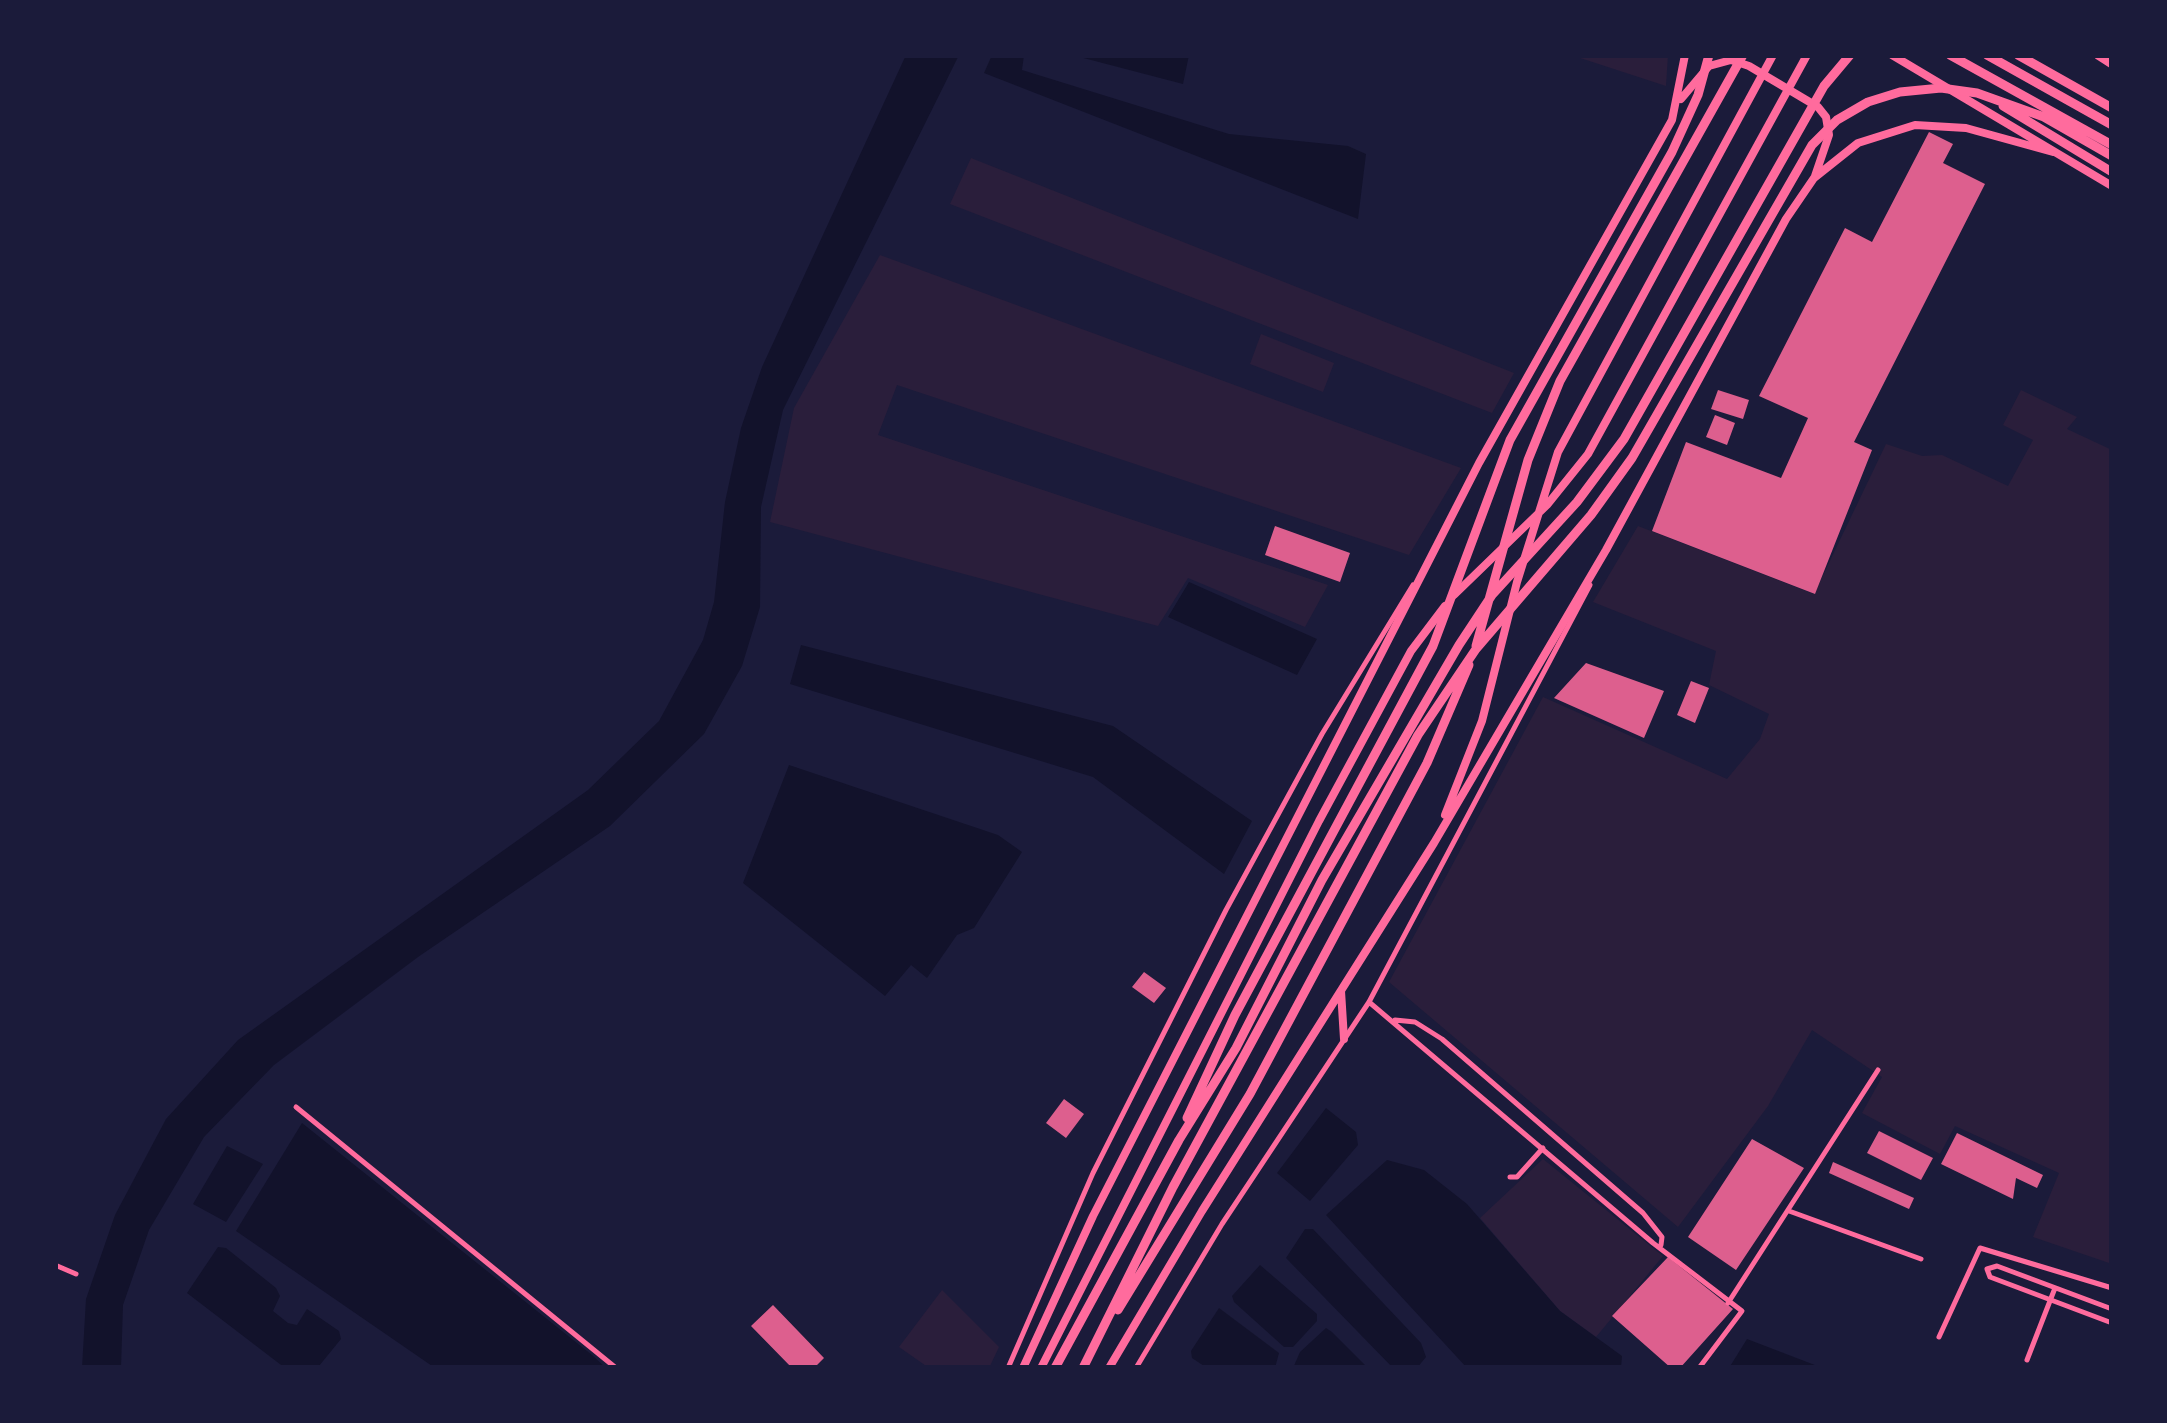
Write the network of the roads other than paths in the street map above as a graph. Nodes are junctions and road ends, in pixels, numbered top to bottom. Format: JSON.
{"nodes":[{"id":1,"x":1685,"y":55,"type":"edge"},
{"id":2,"x":1709,"y":55,"type":"edge"},
{"id":3,"x":1743,"y":55,"type":"edge"},
{"id":4,"x":1773,"y":55,"type":"edge"},
{"id":5,"x":1808,"y":55,"type":"edge"},
{"id":6,"x":1850,"y":55,"type":"edge"},
{"id":7,"x":1892,"y":55,"type":"edge"},
{"id":8,"x":1950,"y":55,"type":"edge"},
{"id":9,"x":1987,"y":55,"type":"edge"},
{"id":10,"x":2018,"y":55,"type":"edge"},
{"id":11,"x":2098,"y":55,"type":"edge"},
{"id":12,"x":2112,"y":64,"type":"edge"},
{"id":13,"x":1977,"y":93,"type":"junction"},
{"id":14,"x":1679,"y":103,"type":"junction"},
{"id":15,"x":2112,"y":108,"type":"edge"},
{"id":16,"x":2112,"y":124,"type":"edge"},
{"id":17,"x":2112,"y":145,"type":"edge"},
{"id":18,"x":2053,"y":152,"type":"junction"},
{"id":19,"x":2112,"y":156,"type":"edge"},
{"id":20,"x":2112,"y":172,"type":"edge"},
{"id":21,"x":1814,"y":178,"type":"junction"},
{"id":22,"x":2112,"y":186,"type":"edge"},
{"id":23,"x":1448,"y":527,"type":"junction"},
{"id":24,"x":1606,"y":550,"type":"junction"},
{"id":25,"x":1434,"y":842,"type":"junction"},
{"id":26,"x":1342,"y":991,"type":"junction"},
{"id":27,"x":1368,"y":1002,"type":"junction"},
{"id":28,"x":1395,"y":1020,"type":"junction"},
{"id":29,"x":1344,"y":1039,"type":"junction"},
{"id":30,"x":1878,"y":1070,"type":"dead end"},
{"id":31,"x":296,"y":1107,"type":"dead end"},
{"id":32,"x":1179,"y":1140,"type":"junction"},
{"id":33,"x":1543,"y":1148,"type":"junction"},
{"id":34,"x":1510,"y":1177,"type":"dead end"},
{"id":35,"x":55,"y":1192,"type":"edge"},
{"id":36,"x":55,"y":1205,"type":"edge"},
{"id":37,"x":1789,"y":1211,"type":"junction"},
{"id":38,"x":1661,"y":1245,"type":"junction"},
{"id":39,"x":1921,"y":1259,"type":"dead end"},
{"id":40,"x":55,"y":1265,"type":"edge"},
{"id":41,"x":76,"y":1274,"type":"dead end"},
{"id":42,"x":2055,"y":1287,"type":"junction"},
{"id":43,"x":2112,"y":1288,"type":"edge"},
{"id":44,"x":2050,"y":1300,"type":"junction"},
{"id":45,"x":1728,"y":1303,"type":"junction"},
{"id":46,"x":2112,"y":1308,"type":"edge"},
{"id":47,"x":2112,"y":1323,"type":"edge"},
{"id":48,"x":1939,"y":1336,"type":"dead end"},
{"id":49,"x":1094,"y":1347,"type":"junction"},
{"id":50,"x":2028,"y":1360,"type":"dead end"},
{"id":51,"x":616,"y":1368,"type":"edge"},
{"id":52,"x":1008,"y":1368,"type":"edge"},
{"id":53,"x":1023,"y":1368,"type":"edge"},
{"id":54,"x":1041,"y":1368,"type":"edge"},
{"id":55,"x":1055,"y":1368,"type":"edge"},
{"id":56,"x":1083,"y":1368,"type":"edge"},
{"id":57,"x":1109,"y":1368,"type":"edge"},
{"id":58,"x":1136,"y":1368,"type":"edge"},
{"id":59,"x":1699,"y":1368,"type":"edge"}],
"edges":[{"from":1,"to":14,"type":"main road"},
{"from":2,"to":32,"type":"highway"},
{"from":3,"to":49,"type":"highway"},
{"from":4,"to":25,"type":"main road"},
{"from":5,"to":54,"type":"main road"},
{"from":6,"to":32,"type":"highway"},
{"from":7,"to":18,"type":"main road"},
{"from":8,"to":17,"type":"highway"},
{"from":9,"to":16,"type":"highway"},
{"from":10,"to":15,"type":"highway"},
{"from":11,"to":12,"type":"highway"},
{"from":13,"to":19,"type":"highway"},
{"from":13,"to":20,"type":"highway"},
{"from":13,"to":49,"type":"highway"},
{"from":14,"to":21,"type":"main road"},
{"from":14,"to":23,"type":"main road"},
{"from":18,"to":21,"type":"main road"},
{"from":18,"to":22,"type":"main road"},
{"from":21,"to":24,"type":"main road"},
{"from":23,"to":52,"type":"street"},
{"from":23,"to":53,"type":"main road"},
{"from":24,"to":25,"type":"main road"},
{"from":24,"to":27,"type":"street"},
{"from":25,"to":26,"type":"main road"},
{"from":26,"to":29,"type":"main road"},
{"from":26,"to":57,"type":"main road"},
{"from":27,"to":28,"type":"street"},
{"from":27,"to":29,"type":"street"},
{"from":28,"to":33,"type":"street"},
{"from":28,"to":38,"type":"street"},
{"from":29,"to":58,"type":"street"},
{"from":30,"to":37,"type":"street"},
{"from":31,"to":51,"type":"street"},
{"from":32,"to":55,"type":"highway"},
{"from":33,"to":34,"type":"street"},
{"from":33,"to":38,"type":"street"},
{"from":35,"to":36,"type":"street"},
{"from":37,"to":39,"type":"street"},
{"from":37,"to":45,"type":"street"},
{"from":38,"to":45,"type":"street"},
{"from":40,"to":41,"type":"street"},
{"from":42,"to":44,"type":"street"},
{"from":42,"to":44,"type":"street"},
{"from":42,"to":46,"type":"street"},
{"from":43,"to":48,"type":"street"},
{"from":44,"to":47,"type":"street"},
{"from":44,"to":50,"type":"street"},
{"from":45,"to":59,"type":"street"},
{"from":49,"to":56,"type":"highway"}]}
